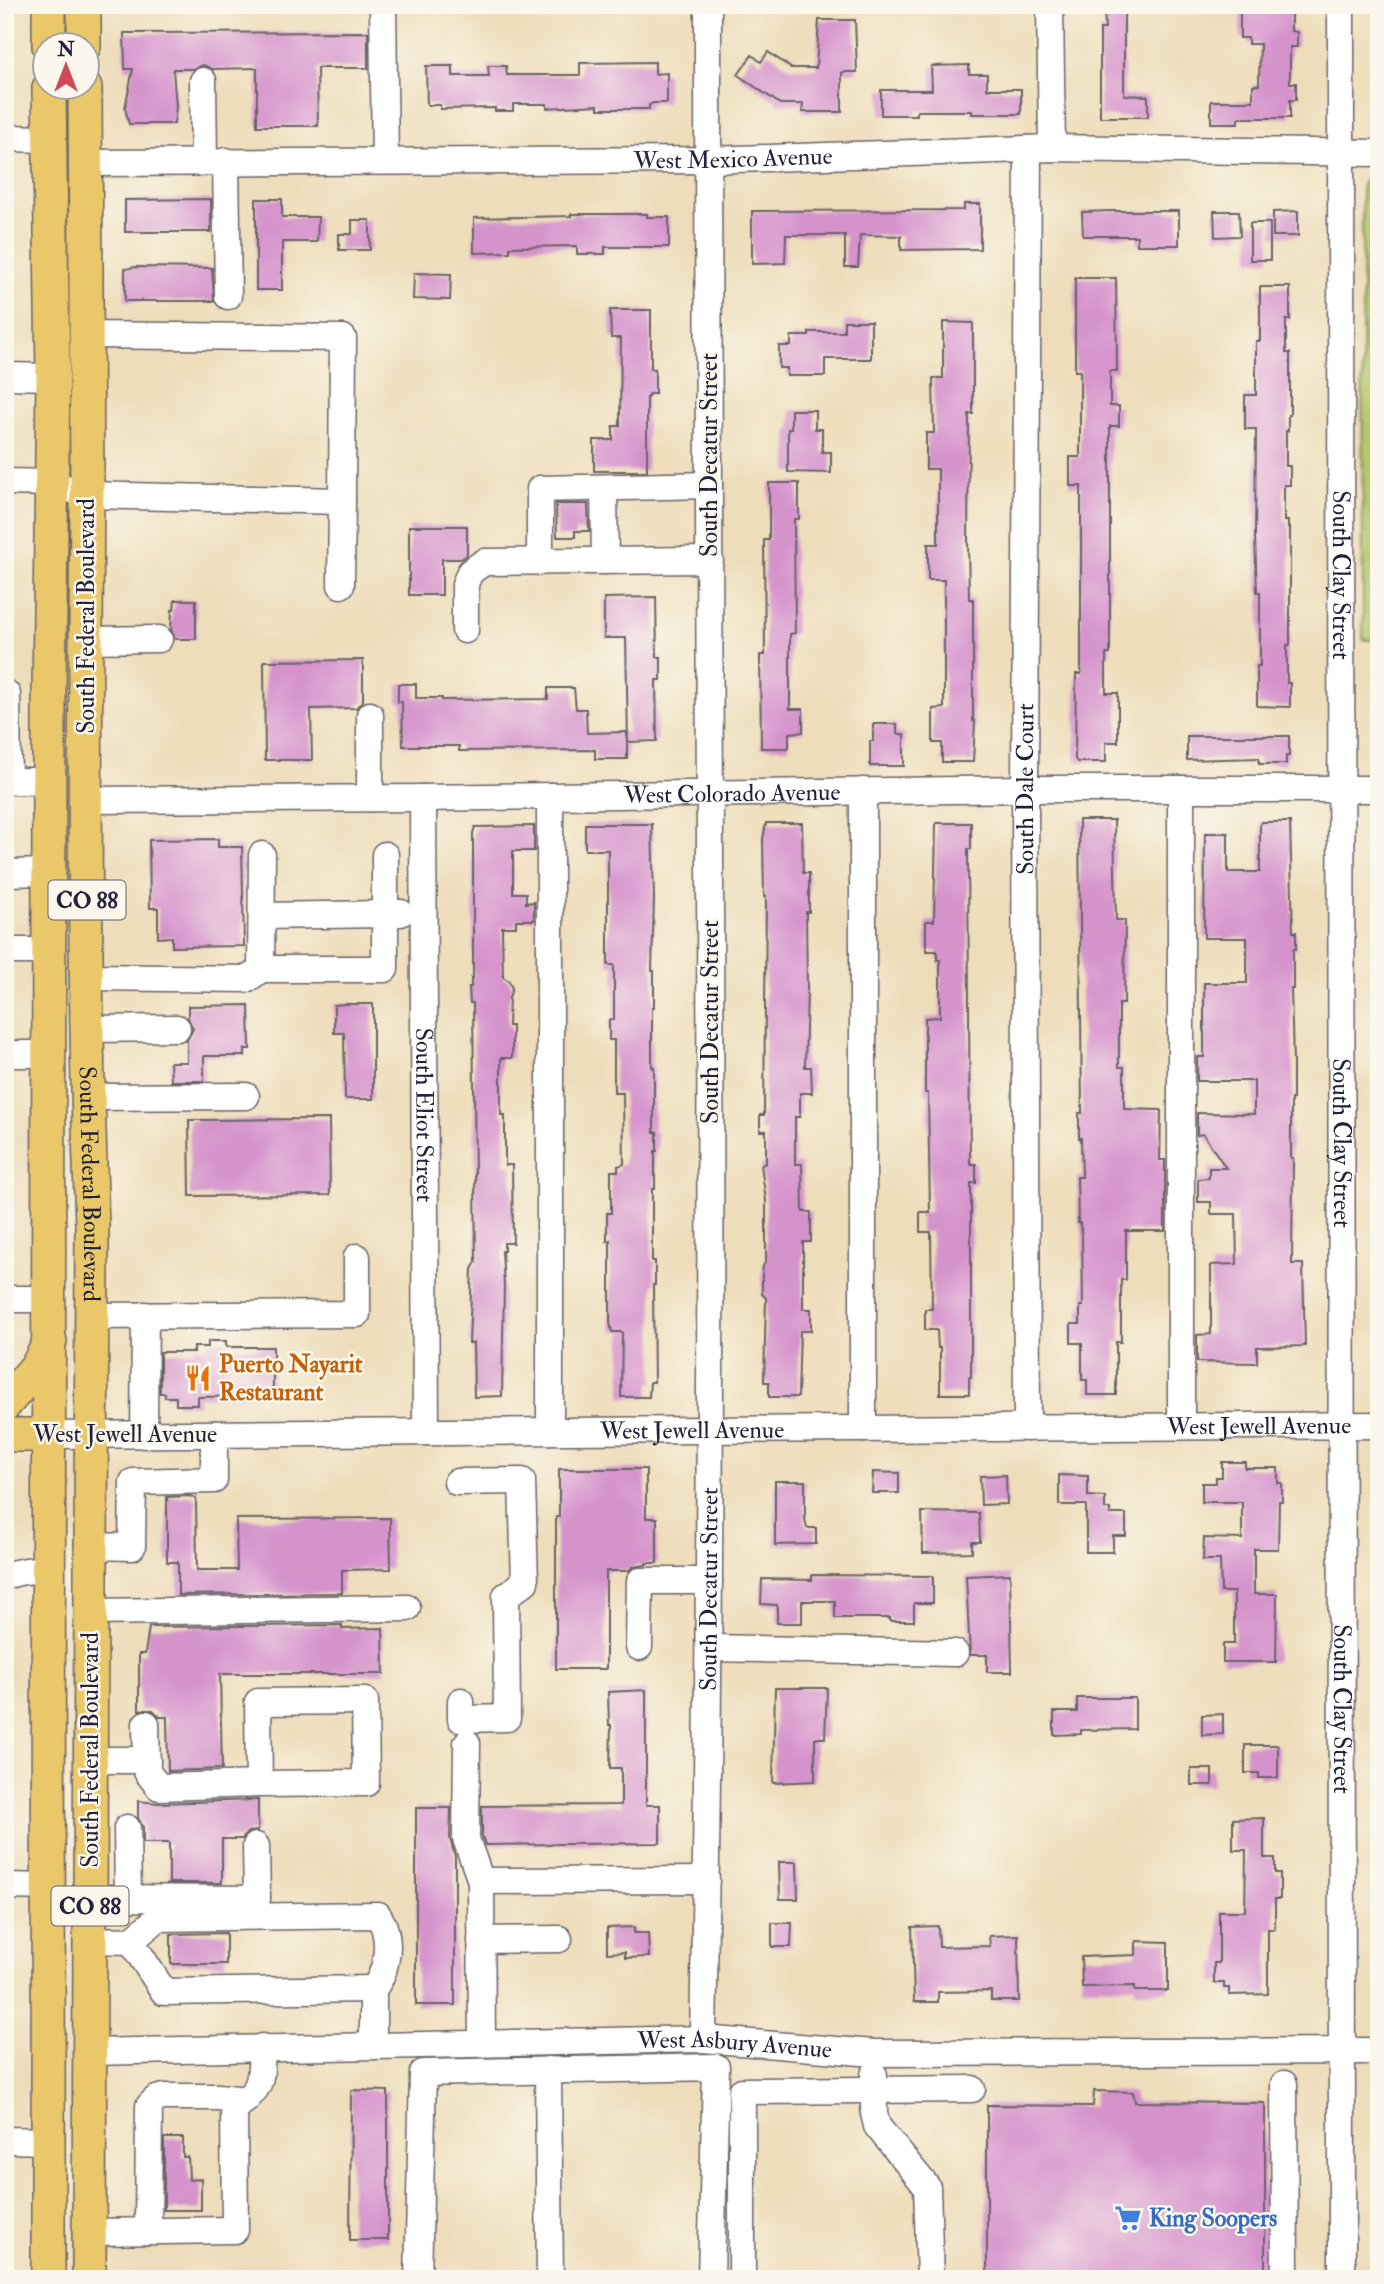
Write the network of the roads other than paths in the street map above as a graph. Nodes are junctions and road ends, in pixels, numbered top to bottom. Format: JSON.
{"nodes":[{"id":1,"x":49,"y":5,"type":"edge"},
{"id":2,"x":84,"y":5,"type":"edge"},
{"id":3,"x":383,"y":5,"type":"edge"},
{"id":4,"x":708,"y":5,"type":"edge"},
{"id":5,"x":1050,"y":5,"type":"edge"},
{"id":6,"x":1341,"y":5,"type":"edge"},
{"id":7,"x":49,"y":32,"type":"edge"},
{"id":8,"x":85,"y":32,"type":"edge"},
{"id":9,"x":203,"y":81,"type":"dead end"},
{"id":10,"x":49,"y":102,"type":"edge"},
{"id":11,"x":85,"y":102,"type":"edge"},
{"id":12,"x":5,"y":138,"type":"edge"},
{"id":13,"x":50,"y":139,"type":"junction"},
{"id":14,"x":1040,"y":149,"type":"junction"},
{"id":15,"x":1340,"y":153,"type":"junction"},
{"id":16,"x":1379,"y":153,"type":"edge"},
{"id":17,"x":708,"y":160,"type":"junction"},
{"id":18,"x":215,"y":161,"type":"junction"},
{"id":19,"x":384,"y":161,"type":"junction"},
{"id":20,"x":85,"y":163,"type":"junction"},
{"id":21,"x":228,"y":296,"type":"dead end"},
{"id":22,"x":86,"y":335,"type":"junction"},
{"id":23,"x":5,"y":376,"type":"edge"},
{"id":24,"x":53,"y":377,"type":"junction"},
{"id":25,"x":5,"y":482,"type":"edge"},
{"id":26,"x":51,"y":482,"type":"junction"},
{"id":27,"x":709,"y":485,"type":"junction"},
{"id":28,"x":604,"y":488,"type":"junction"},
{"id":29,"x":87,"y":495,"type":"junction"},
{"id":30,"x":342,"y":501,"type":"junction"},
{"id":31,"x":710,"y":560,"type":"junction"},
{"id":32,"x":605,"y":561,"type":"junction"},
{"id":33,"x":540,"y":562,"type":"junction"},
{"id":34,"x":341,"y":585,"type":"dead end"},
{"id":35,"x":465,"y":630,"type":"dead end"},
{"id":36,"x":159,"y":639,"type":"dead end"},
{"id":37,"x":85,"y":640,"type":"junction"},
{"id":38,"x":49,"y":693,"type":"junction"},
{"id":39,"x":6,"y":694,"type":"edge"},
{"id":40,"x":370,"y":715,"type":"dead end"},
{"id":41,"x":49,"y":780,"type":"junction"},
{"id":42,"x":1025,"y":789,"type":"junction"},
{"id":43,"x":1181,"y":789,"type":"junction"},
{"id":44,"x":1341,"y":789,"type":"junction"},
{"id":45,"x":1379,"y":789,"type":"edge"},
{"id":46,"x":863,"y":791,"type":"junction"},
{"id":47,"x":710,"y":793,"type":"junction"},
{"id":48,"x":550,"y":796,"type":"junction"},
{"id":49,"x":370,"y":798,"type":"junction"},
{"id":50,"x":423,"y":798,"type":"junction"},
{"id":51,"x":86,"y":800,"type":"junction"},
{"id":52,"x":262,"y":855,"type":"dead end"},
{"id":53,"x":385,"y":855,"type":"dead end"},
{"id":54,"x":50,"y":872,"type":"junction"},
{"id":55,"x":5,"y":873,"type":"edge"},
{"id":56,"x":423,"y":911,"type":"junction"},
{"id":57,"x":385,"y":914,"type":"junction"},
{"id":58,"x":262,"y":916,"type":"junction"},
{"id":59,"x":5,"y":951,"type":"edge"},
{"id":60,"x":50,"y":951,"type":"junction"},
{"id":61,"x":261,"y":969,"type":"junction"},
{"id":62,"x":87,"y":977,"type":"junction"},
{"id":63,"x":177,"y":1028,"type":"dead end"},
{"id":64,"x":87,"y":1029,"type":"junction"},
{"id":65,"x":5,"y":1054,"type":"edge"},
{"id":66,"x":50,"y":1054,"type":"junction"},
{"id":67,"x":246,"y":1096,"type":"dead end"},
{"id":68,"x":88,"y":1097,"type":"junction"},
{"id":69,"x":357,"y":1257,"type":"dead end"},
{"id":70,"x":5,"y":1299,"type":"edge"},
{"id":71,"x":50,"y":1299,"type":"junction"},
{"id":72,"x":145,"y":1315,"type":"junction"},
{"id":73,"x":91,"y":1316,"type":"junction"},
{"id":74,"x":50,"y":1341,"type":"junction"},
{"id":75,"x":5,"y":1404,"type":"edge"},
{"id":76,"x":1379,"y":1424,"type":"edge"},
{"id":77,"x":1341,"y":1425,"type":"junction"},
{"id":78,"x":1181,"y":1426,"type":"junction"},
{"id":79,"x":1027,"y":1428,"type":"junction"},
{"id":80,"x":863,"y":1429,"type":"junction"},
{"id":81,"x":709,"y":1430,"type":"junction"},
{"id":82,"x":550,"y":1431,"type":"junction"},
{"id":83,"x":426,"y":1432,"type":"junction"},
{"id":84,"x":144,"y":1434,"type":"junction"},
{"id":85,"x":214,"y":1434,"type":"junction"},
{"id":86,"x":5,"y":1435,"type":"edge"},
{"id":87,"x":50,"y":1435,"type":"junction"},
{"id":88,"x":90,"y":1435,"type":"junction"},
{"id":89,"x":457,"y":1482,"type":"dead end"},
{"id":90,"x":90,"y":1546,"type":"junction"},
{"id":91,"x":49,"y":1570,"type":"junction"},
{"id":92,"x":5,"y":1577,"type":"edge"},
{"id":93,"x":709,"y":1581,"type":"junction"},
{"id":94,"x":407,"y":1608,"type":"dead end"},
{"id":95,"x":90,"y":1612,"type":"junction"},
{"id":96,"x":639,"y":1647,"type":"dead end"},
{"id":97,"x":709,"y":1648,"type":"junction"},
{"id":98,"x":955,"y":1653,"type":"dead end"},
{"id":99,"x":461,"y":1701,"type":"dead end"},
{"id":100,"x":146,"y":1724,"type":"dead end"},
{"id":101,"x":467,"y":1743,"type":"dead end"},
{"id":102,"x":89,"y":1760,"type":"junction"},
{"id":103,"x":147,"y":1760,"type":"junction"},
{"id":104,"x":259,"y":1784,"type":"junction"},
{"id":105,"x":127,"y":1828,"type":"dead end"},
{"id":106,"x":256,"y":1846,"type":"dead end"},
{"id":107,"x":706,"y":1880,"type":"junction"},
{"id":108,"x":481,"y":1881,"type":"junction"},
{"id":109,"x":5,"y":1886,"type":"edge"},
{"id":110,"x":48,"y":1887,"type":"junction"},
{"id":111,"x":90,"y":1898,"type":"junction"},
{"id":112,"x":128,"y":1899,"type":"junction"},
{"id":113,"x":559,"y":1938,"type":"dead end"},
{"id":114,"x":90,"y":1940,"type":"junction"},
{"id":115,"x":481,"y":1940,"type":"junction"},
{"id":116,"x":131,"y":1941,"type":"junction"},
{"id":117,"x":373,"y":1989,"type":"junction"},
{"id":118,"x":703,"y":2039,"type":"junction"},
{"id":119,"x":482,"y":2043,"type":"junction"},
{"id":120,"x":373,"y":2044,"type":"junction"},
{"id":121,"x":262,"y":2047,"type":"junction"},
{"id":122,"x":1341,"y":2051,"type":"junction"},
{"id":123,"x":1379,"y":2051,"type":"edge"},
{"id":124,"x":89,"y":2052,"type":"junction"},
{"id":125,"x":874,"y":2053,"type":"junction"},
{"id":126,"x":548,"y":2070,"type":"junction"},
{"id":127,"x":1284,"y":2084,"type":"dead end"},
{"id":128,"x":972,"y":2089,"type":"dead end"},
{"id":129,"x":874,"y":2090,"type":"junction"},
{"id":130,"x":246,"y":2100,"type":"junction"},
{"id":131,"x":5,"y":2140,"type":"edge"},
{"id":132,"x":48,"y":2141,"type":"junction"},
{"id":133,"x":148,"y":2231,"type":"junction"},
{"id":134,"x":89,"y":2232,"type":"junction"},
{"id":135,"x":48,"y":2279,"type":"edge"},
{"id":136,"x":89,"y":2279,"type":"edge"},
{"id":137,"x":418,"y":2279,"type":"edge"},
{"id":138,"x":550,"y":2279,"type":"edge"},
{"id":139,"x":711,"y":2279,"type":"edge"},
{"id":140,"x":742,"y":2279,"type":"edge"},
{"id":141,"x":930,"y":2279,"type":"edge"},
{"id":142,"x":1285,"y":2279,"type":"edge"},
{"id":143,"x":1342,"y":2279,"type":"edge"}],
"edges":[{"from":1,"to":7,"type":"main road"},
{"from":2,"to":8,"type":"main road"},
{"from":3,"to":19,"type":"street"},
{"from":4,"to":17,"type":"street","name":"South Decatur Street"},
{"from":5,"to":14,"type":"street","name":"South Dale Court"},
{"from":6,"to":15,"type":"street","name":"South Clay Street"},
{"from":9,"to":18,"type":"street"},
{"from":10,"to":13,"type":"main road","name":"South Federal Boulevard","number":"CO 88"},
{"from":11,"to":20,"type":"main road","name":"South Federal Boulevard"},
{"from":12,"to":13,"type":"street"},
{"from":13,"to":24,"type":"main road","name":"South Federal Boulevard","number":"CO 88"},
{"from":14,"to":15,"type":"street","name":"West Mexico Avenue"},
{"from":14,"to":17,"type":"street","name":"West Mexico Avenue"},
{"from":14,"to":42,"type":"street","name":"South Dale Court"},
{"from":15,"to":16,"type":"street","name":"West Mexico Avenue"},
{"from":15,"to":44,"type":"street","name":"South Clay Street"},
{"from":17,"to":19,"type":"street","name":"West Mexico Avenue"},
{"from":17,"to":27,"type":"street","name":"South Decatur Street"},
{"from":18,"to":19,"type":"street","name":"West Mexico Avenue"},
{"from":18,"to":20,"type":"street","name":"West Mexico Avenue"},
{"from":18,"to":21,"type":"street"},
{"from":20,"to":22,"type":"main road","name":"South Federal Boulevard"},
{"from":22,"to":29,"type":"main road","name":"South Federal Boulevard"},
{"from":22,"to":30,"type":"street"},
{"from":23,"to":24,"type":"street"},
{"from":24,"to":26,"type":"main road","name":"South Federal Boulevard","number":"CO 88"},
{"from":25,"to":26,"type":"street"},
{"from":26,"to":29,"type":"street"},
{"from":26,"to":38,"type":"main road","name":"South Federal Boulevard","number":"CO 88"},
{"from":27,"to":28,"type":"street"},
{"from":27,"to":31,"type":"street","name":"South Decatur Street"},
{"from":28,"to":32,"type":"street"},
{"from":28,"to":33,"type":"street"},
{"from":29,"to":30,"type":"street"},
{"from":29,"to":37,"type":"main road","name":"South Federal Boulevard","number":"CO 88"},
{"from":30,"to":34,"type":"street"},
{"from":31,"to":32,"type":"street"},
{"from":31,"to":47,"type":"street","name":"South Decatur Street"},
{"from":32,"to":33,"type":"street"},
{"from":33,"to":35,"type":"street"},
{"from":36,"to":37,"type":"street"},
{"from":37,"to":51,"type":"main road","name":"South Federal Boulevard","number":"CO 88"},
{"from":38,"to":39,"type":"street"},
{"from":38,"to":41,"type":"main road","name":"South Federal Boulevard","number":"CO 88"},
{"from":39,"to":41,"type":"street"},
{"from":40,"to":49,"type":"street"},
{"from":41,"to":54,"type":"main road","name":"South Federal Boulevard","number":"CO 88"},
{"from":42,"to":43,"type":"street","name":"West Colorado Avenue"},
{"from":42,"to":46,"type":"street","name":"West Colorado Avenue"},
{"from":42,"to":79,"type":"street","name":"South Dale Court"},
{"from":43,"to":44,"type":"street","name":"West Colorado Avenue"},
{"from":43,"to":78,"type":"street"},
{"from":44,"to":45,"type":"street","name":"West Colorado Avenue"},
{"from":44,"to":77,"type":"street","name":"South Clay Street"},
{"from":46,"to":47,"type":"street","name":"West Colorado Avenue"},
{"from":46,"to":80,"type":"street"},
{"from":47,"to":48,"type":"street","name":"West Colorado Avenue"},
{"from":47,"to":81,"type":"street","name":"South Decatur Street"},
{"from":48,"to":50,"type":"street","name":"West Colorado Avenue"},
{"from":48,"to":82,"type":"street"},
{"from":49,"to":50,"type":"street","name":"West Colorado Avenue"},
{"from":49,"to":51,"type":"street","name":"West Colorado Avenue"},
{"from":50,"to":56,"type":"street","name":"South Eliot Street"},
{"from":51,"to":62,"type":"main road","name":"South Federal Boulevard","number":"CO 88"},
{"from":52,"to":58,"type":"street"},
{"from":53,"to":57,"type":"street"},
{"from":54,"to":55,"type":"street"},
{"from":54,"to":60,"type":"main road","name":"South Federal Boulevard","number":"CO 88"},
{"from":56,"to":57,"type":"street"},
{"from":56,"to":83,"type":"street","name":"South Eliot Street"},
{"from":57,"to":58,"type":"street"},
{"from":57,"to":61,"type":"street"},
{"from":58,"to":61,"type":"street"},
{"from":59,"to":60,"type":"street"},
{"from":60,"to":66,"type":"main road","name":"South Federal Boulevard","number":"CO 88"},
{"from":61,"to":62,"type":"street"},
{"from":62,"to":64,"type":"main road","name":"South Federal Boulevard","number":"CO 88"},
{"from":63,"to":64,"type":"street"},
{"from":64,"to":68,"type":"main road","name":"South Federal Boulevard","number":"CO 88"},
{"from":65,"to":66,"type":"street"},
{"from":66,"to":71,"type":"main road","name":"South Federal Boulevard","number":"CO 88"},
{"from":67,"to":68,"type":"street"},
{"from":68,"to":73,"type":"main road","name":"South Federal Boulevard","number":"CO 88"},
{"from":69,"to":72,"type":"street"},
{"from":70,"to":71,"type":"street"},
{"from":71,"to":74,"type":"main road","name":"South Federal Boulevard","number":"CO 88"},
{"from":72,"to":73,"type":"street"},
{"from":72,"to":84,"type":"street"},
{"from":73,"to":88,"type":"main road","name":"South Federal Boulevard","number":"CO 88"},
{"from":74,"to":75,"type":"main road"},
{"from":74,"to":87,"type":"main road","name":"South Federal Boulevard","number":"CO 88"},
{"from":76,"to":77,"type":"street","name":"West Jewell Avenue"},
{"from":77,"to":78,"type":"street","name":"West Jewell Avenue"},
{"from":77,"to":122,"type":"street","name":"South Clay Street"},
{"from":78,"to":79,"type":"street","name":"West Jewell Avenue"},
{"from":79,"to":80,"type":"street","name":"West Jewell Avenue"},
{"from":80,"to":81,"type":"street","name":"West Jewell Avenue"},
{"from":81,"to":82,"type":"street","name":"West Jewell Avenue"},
{"from":81,"to":93,"type":"street","name":"South Decatur Street"},
{"from":82,"to":83,"type":"street","name":"West Jewell Avenue"},
{"from":83,"to":85,"type":"street","name":"West Jewell Avenue"},
{"from":84,"to":85,"type":"street","name":"West Jewell Avenue"},
{"from":84,"to":88,"type":"street","name":"West Jewell Avenue"},
{"from":85,"to":90,"type":"street"},
{"from":86,"to":87,"type":"main road","name":"West Jewell Avenue"},
{"from":87,"to":88,"type":"street","name":"West Jewell Avenue"},
{"from":87,"to":91,"type":"main road","name":"South Federal Boulevard","number":"CO 88"},
{"from":88,"to":90,"type":"main road","name":"South Federal Boulevard","number":"CO 88"},
{"from":89,"to":99,"type":"street"},
{"from":90,"to":95,"type":"main road","name":"South Federal Boulevard","number":"CO 88"},
{"from":91,"to":92,"type":"street"},
{"from":91,"to":110,"type":"main road","name":"South Federal Boulevard","number":"CO 88"},
{"from":93,"to":96,"type":"street"},
{"from":93,"to":97,"type":"street","name":"South Decatur Street"},
{"from":94,"to":95,"type":"street"},
{"from":95,"to":102,"type":"main road","name":"South Federal Boulevard","number":"CO 88"},
{"from":97,"to":98,"type":"street"},
{"from":97,"to":107,"type":"street","name":"South Decatur Street"},
{"from":100,"to":103,"type":"street"},
{"from":101,"to":108,"type":"street"},
{"from":102,"to":103,"type":"street"},
{"from":102,"to":111,"type":"main road","name":"South Federal Boulevard","number":"CO 88"},
{"from":103,"to":104,"type":"street"},
{"from":104,"to":104,"type":"street"},
{"from":105,"to":112,"type":"street"},
{"from":106,"to":112,"type":"street"},
{"from":107,"to":108,"type":"street"},
{"from":107,"to":118,"type":"street","name":"South Decatur Street"},
{"from":108,"to":115,"type":"street"},
{"from":109,"to":110,"type":"street"},
{"from":110,"to":132,"type":"main road","name":"South Federal Boulevard","number":"CO 88"},
{"from":111,"to":112,"type":"street"},
{"from":111,"to":114,"type":"main road","name":"South Federal Boulevard","number":"CO 88"},
{"from":113,"to":115,"type":"street"},
{"from":114,"to":116,"type":"street"},
{"from":114,"to":124,"type":"main road","name":"South Federal Boulevard","number":"CO 88"},
{"from":115,"to":119,"type":"street"},
{"from":116,"to":117,"type":"street"},
{"from":116,"to":117,"type":"street"},
{"from":117,"to":120,"type":"street"},
{"from":118,"to":119,"type":"street","name":"West Asbury Avenue"},
{"from":118,"to":125,"type":"street","name":"West Asbury Avenue"},
{"from":119,"to":120,"type":"street","name":"West Asbury Avenue"},
{"from":120,"to":121,"type":"street","name":"West Asbury Avenue"},
{"from":121,"to":124,"type":"street","name":"West Asbury Avenue"},
{"from":121,"to":130,"type":"street"},
{"from":122,"to":123,"type":"street","name":"West Asbury Avenue"},
{"from":122,"to":125,"type":"street","name":"West Asbury Avenue"},
{"from":122,"to":143,"type":"street","name":"South Clay Street"},
{"from":124,"to":134,"type":"main road","name":"South Federal Boulevard","number":"CO 88"},
{"from":125,"to":129,"type":"street"},
{"from":126,"to":137,"type":"street"},
{"from":126,"to":138,"type":"street"},
{"from":126,"to":139,"type":"street"},
{"from":127,"to":142,"type":"street"},
{"from":128,"to":129,"type":"street"},
{"from":129,"to":140,"type":"street"},
{"from":129,"to":141,"type":"street"},
{"from":130,"to":133,"type":"street"},
{"from":130,"to":133,"type":"street"},
{"from":131,"to":132,"type":"street"},
{"from":132,"to":135,"type":"main road","name":"South Federal Boulevard","number":"CO 88"},
{"from":133,"to":134,"type":"street"},
{"from":134,"to":136,"type":"main road","name":"South Federal Boulevard","number":"CO 88"}]}
